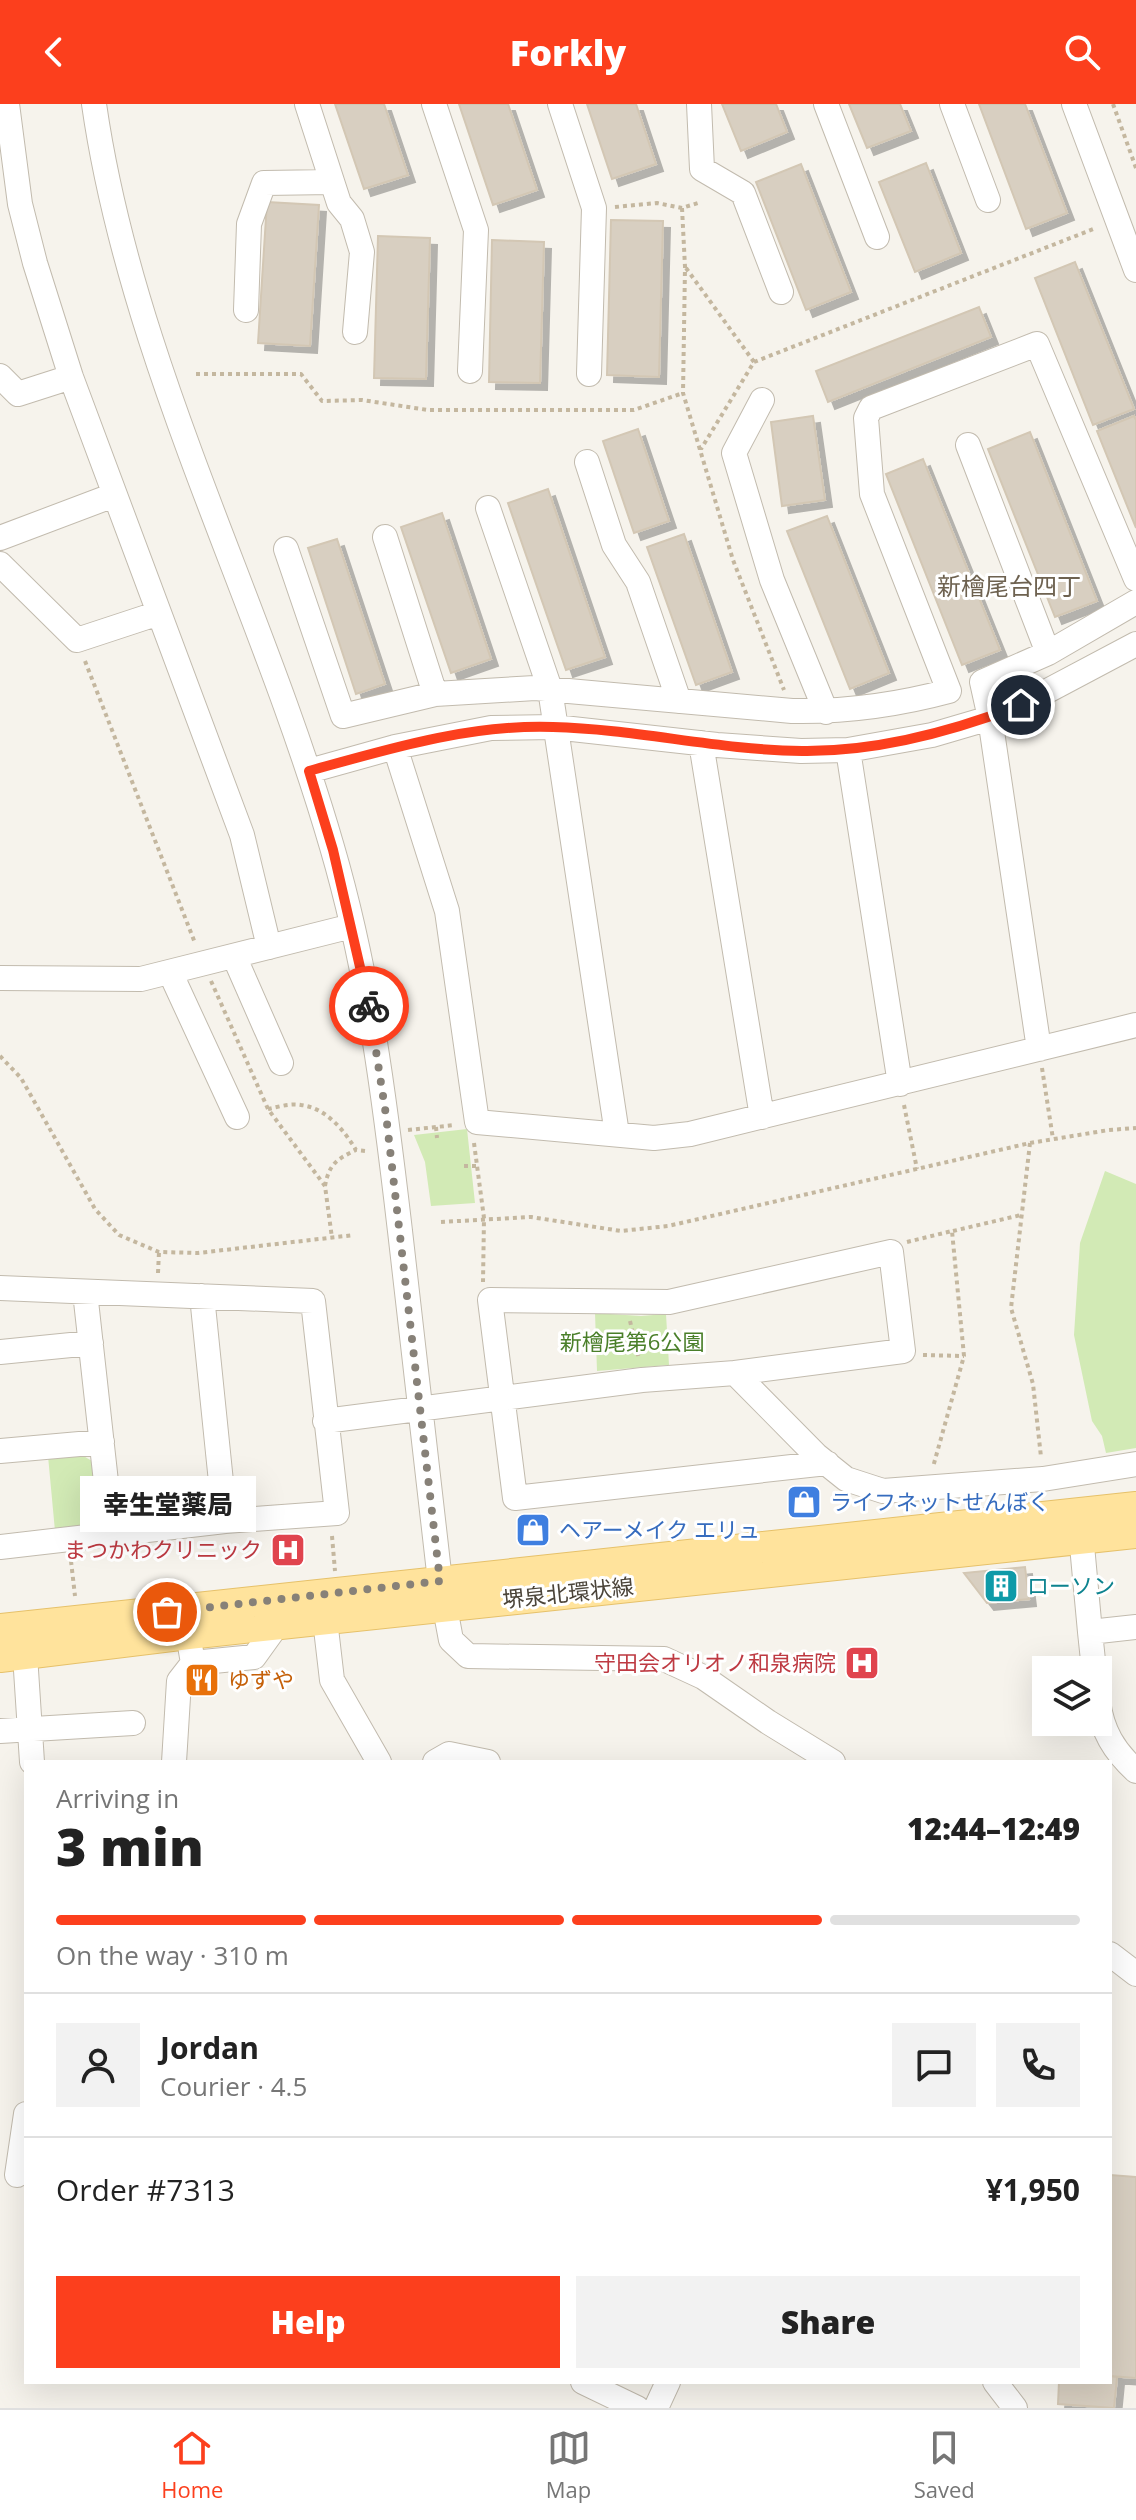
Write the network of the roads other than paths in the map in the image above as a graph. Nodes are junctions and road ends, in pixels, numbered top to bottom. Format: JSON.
{"nodes":[{"id":1,"x":7,"y":104,"type":"edge"},
{"id":2,"x":94,"y":104,"type":"edge"},
{"id":3,"x":307,"y":104,"type":"edge"},
{"id":4,"x":434,"y":104,"type":"edge"},
{"id":5,"x":560,"y":104,"type":"edge"},
{"id":6,"x":699,"y":104,"type":"edge"},
{"id":7,"x":826,"y":104,"type":"edge"},
{"id":8,"x":952,"y":104,"type":"edge"},
{"id":9,"x":1074,"y":104,"type":"edge"},
{"id":10,"x":332,"y":182,"type":"junction"},
{"id":11,"x":988,"y":200,"type":"dead end"},
{"id":12,"x":1120,"y":231,"type":"edge"},
{"id":13,"x":877,"y":237,"type":"dead end"},
{"id":14,"x":1136,"y":270,"type":"edge"},
{"id":15,"x":781,"y":292,"type":"dead end"},
{"id":16,"x":246,"y":310,"type":"dead end"},
{"id":17,"x":355,"y":332,"type":"dead end"},
{"id":18,"x":470,"y":371,"type":"dead end"},
{"id":19,"x":589,"y":374,"type":"dead end"},
{"id":20,"x":0,"y":376,"type":"edge"},
{"id":21,"x":71,"y":377,"type":"junction"},
{"id":22,"x":762,"y":400,"type":"dead end"},
{"id":23,"x":968,"y":445,"type":"dead end"},
{"id":24,"x":587,"y":462,"type":"dead end"},
{"id":25,"x":114,"y":495,"type":"junction"},
{"id":26,"x":488,"y":508,"type":"dead end"},
{"id":27,"x":385,"y":537,"type":"dead end"},
{"id":28,"x":0,"y":538,"type":"edge"},
{"id":29,"x":286,"y":549,"type":"dead end"},
{"id":30,"x":0,"y":564,"type":"edge"},
{"id":31,"x":1136,"y":579,"type":"edge"},
{"id":32,"x":1136,"y":602,"type":"edge"},
{"id":33,"x":159,"y":613,"type":"junction"},
{"id":34,"x":1136,"y":644,"type":"edge"},
{"id":35,"x":1048,"y":653,"type":"junction"},
{"id":36,"x":550,"y":689,"type":"junction"},
{"id":37,"x":435,"y":694,"type":"junction"},
{"id":38,"x":679,"y":701,"type":"junction"},
{"id":39,"x":826,"y":712,"type":"junction"},
{"id":40,"x":990,"y":718,"type":"junction"},
{"id":41,"x":554,"y":727,"type":"junction"},
{"id":42,"x":701,"y":743,"type":"junction"},
{"id":43,"x":395,"y":747,"type":"junction"},
{"id":44,"x":848,"y":750,"type":"junction"},
{"id":45,"x":309,"y":771,"type":"junction"},
{"id":46,"x":352,"y":926,"type":"junction"},
{"id":47,"x":269,"y":947,"type":"junction"},
{"id":48,"x":234,"y":956,"type":"junction"},
{"id":49,"x":170,"y":972,"type":"junction"},
{"id":50,"x":0,"y":978,"type":"edge"},
{"id":51,"x":1136,"y":1025,"type":"edge"},
{"id":52,"x":1039,"y":1049,"type":"junction"},
{"id":53,"x":281,"y":1063,"type":"dead end"},
{"id":54,"x":900,"y":1084,"type":"junction"},
{"id":55,"x":237,"y":1117,"type":"dead end"},
{"id":56,"x":762,"y":1117,"type":"junction"},
{"id":57,"x":617,"y":1134,"type":"junction"},
{"id":58,"x":0,"y":1288,"type":"edge"},
{"id":59,"x":85,"y":1292,"type":"junction"},
{"id":60,"x":202,"y":1296,"type":"junction"},
{"id":61,"x":91,"y":1343,"type":"junction"},
{"id":62,"x":0,"y":1352,"type":"edge"},
{"id":63,"x":735,"y":1373,"type":"junction"},
{"id":64,"x":502,"y":1397,"type":"junction"},
{"id":65,"x":421,"y":1410,"type":"junction"},
{"id":66,"x":325,"y":1421,"type":"junction"},
{"id":67,"x":102,"y":1442,"type":"junction"},
{"id":68,"x":0,"y":1451,"type":"edge"},
{"id":69,"x":827,"y":1463,"type":"junction"},
{"id":70,"x":1136,"y":1464,"type":"edge"},
{"id":71,"x":1136,"y":1507,"type":"edge"},
{"id":72,"x":225,"y":1521,"type":"junction"},
{"id":73,"x":1080,"y":1526,"type":"junction"},
{"id":74,"x":1136,"y":1533,"type":"edge"},
{"id":75,"x":112,"y":1536,"type":"junction"},
{"id":76,"x":0,"y":1547,"type":"edge"},
{"id":77,"x":442,"y":1594,"type":"junction"},
{"id":78,"x":325,"y":1620,"type":"junction"},
{"id":79,"x":1136,"y":1627,"type":"edge"},
{"id":80,"x":0,"y":1629,"type":"edge"},
{"id":81,"x":1090,"y":1632,"type":"junction"},
{"id":82,"x":191,"y":1649,"type":"junction"},
{"id":83,"x":12,"y":1656,"type":"edge"},
{"id":84,"x":1093,"y":1656,"type":"edge"},
{"id":85,"x":133,"y":1723,"type":"dead end"},
{"id":86,"x":31,"y":1728,"type":"junction"},
{"id":87,"x":0,"y":1731,"type":"edge"},
{"id":88,"x":1108,"y":1736,"type":"edge"},
{"id":89,"x":32,"y":1760,"type":"edge"},
{"id":90,"x":174,"y":1760,"type":"edge"},
{"id":91,"x":378,"y":1760,"type":"edge"},
{"id":92,"x":438,"y":1760,"type":"edge"},
{"id":93,"x":478,"y":1760,"type":"edge"},
{"id":94,"x":826,"y":1760,"type":"edge"},
{"id":95,"x":1136,"y":1771,"type":"edge"},
{"id":96,"x":1112,"y":1956,"type":"edge"},
{"id":97,"x":1136,"y":1974,"type":"edge"},
{"id":98,"x":24,"y":2124,"type":"edge"},
{"id":99,"x":14,"y":2174,"type":"edge"},
{"id":100,"x":587,"y":2384,"type":"edge"},
{"id":101,"x":667,"y":2384,"type":"edge"},
{"id":102,"x":997,"y":2384,"type":"edge"},
{"id":103,"x":637,"y":2408,"type":"edge"},
{"id":104,"x":656,"y":2408,"type":"edge"},
{"id":105,"x":1015,"y":2408,"type":"edge"}],
"edges":[{"from":1,"to":21,"type":"street"},
{"from":2,"to":45,"type":"street"},
{"from":3,"to":10,"type":"street"},
{"from":4,"to":18,"type":"street"},
{"from":5,"to":19,"type":"street"},
{"from":6,"to":15,"type":"street"},
{"from":7,"to":13,"type":"street"},
{"from":8,"to":11,"type":"street"},
{"from":9,"to":12,"type":"street"},
{"from":10,"to":16,"type":"street"},
{"from":10,"to":17,"type":"street"},
{"from":12,"to":14,"type":"street"},
{"from":20,"to":21,"type":"street"},
{"from":21,"to":25,"type":"street"},
{"from":22,"to":39,"type":"street"},
{"from":23,"to":35,"type":"street"},
{"from":24,"to":38,"type":"street"},
{"from":25,"to":28,"type":"street"},
{"from":25,"to":33,"type":"street"},
{"from":26,"to":36,"type":"street"},
{"from":27,"to":37,"type":"street"},
{"from":29,"to":37,"type":"street"},
{"from":30,"to":33,"type":"street"},
{"from":31,"to":39,"type":"street"},
{"from":32,"to":35,"type":"street"},
{"from":33,"to":47,"type":"street"},
{"from":34,"to":40,"type":"street"},
{"from":35,"to":40,"type":"street"},
{"from":36,"to":37,"type":"street"},
{"from":36,"to":38,"type":"street"},
{"from":36,"to":41,"type":"street"},
{"from":38,"to":39,"type":"street"},
{"from":40,"to":44,"type":"street"},
{"from":40,"to":52,"type":"street"},
{"from":41,"to":42,"type":"street"},
{"from":41,"to":43,"type":"street"},
{"from":41,"to":57,"type":"street"},
{"from":42,"to":44,"type":"street"},
{"from":42,"to":56,"type":"street"},
{"from":43,"to":45,"type":"street"},
{"from":43,"to":57,"type":"street"},
{"from":44,"to":54,"type":"street"},
{"from":45,"to":46,"type":"street"},
{"from":46,"to":47,"type":"street"},
{"from":46,"to":65,"type":"street"},
{"from":47,"to":48,"type":"street"},
{"from":48,"to":49,"type":"street"},
{"from":48,"to":53,"type":"street"},
{"from":49,"to":50,"type":"street"},
{"from":49,"to":55,"type":"street"},
{"from":51,"to":52,"type":"street"},
{"from":52,"to":54,"type":"street"},
{"from":54,"to":56,"type":"street"},
{"from":56,"to":57,"type":"street"},
{"from":58,"to":59,"type":"street"},
{"from":59,"to":60,"type":"street"},
{"from":59,"to":61,"type":"street"},
{"from":60,"to":66,"type":"street"},
{"from":60,"to":72,"type":"street"},
{"from":61,"to":62,"type":"street"},
{"from":61,"to":67,"type":"street"},
{"from":63,"to":64,"type":"street"},
{"from":63,"to":64,"type":"street"},
{"from":63,"to":69,"type":"street"},
{"from":64,"to":65,"type":"street"},
{"from":64,"to":69,"type":"street"},
{"from":65,"to":66,"type":"street"},
{"from":65,"to":77,"type":"street"},
{"from":66,"to":72,"type":"street"},
{"from":67,"to":68,"type":"street"},
{"from":67,"to":75,"type":"street"},
{"from":69,"to":70,"type":"street"},
{"from":71,"to":73,"type":"main road","name":"堺泉北環状線"},
{"from":72,"to":75,"type":"street"},
{"from":73,"to":74,"type":"main road","name":"堺泉北環状線"},
{"from":73,"to":77,"type":"main road","name":"堺泉北環状線"},
{"from":73,"to":81,"type":"street"},
{"from":75,"to":76,"type":"street"},
{"from":77,"to":78,"type":"main road","name":"堺泉北環状線"},
{"from":77,"to":80,"type":"main road","name":"堺泉北環状線"},
{"from":77,"to":94,"type":"street"},
{"from":78,"to":82,"type":"main road","name":"堺泉北環状線"},
{"from":78,"to":91,"type":"street"},
{"from":79,"to":81,"type":"street"},
{"from":81,"to":84,"type":"street"},
{"from":82,"to":83,"type":"main road","name":"堺泉北環状線"},
{"from":82,"to":90,"type":"street"},
{"from":83,"to":86,"type":"street"},
{"from":85,"to":86,"type":"street"},
{"from":86,"to":87,"type":"street"},
{"from":86,"to":89,"type":"street"},
{"from":88,"to":95,"type":"street"},
{"from":92,"to":93,"type":"street"},
{"from":96,"to":97,"type":"street"},
{"from":98,"to":99,"type":"street"},
{"from":100,"to":103,"type":"street"},
{"from":101,"to":104,"type":"street"},
{"from":102,"to":105,"type":"street"}]}
